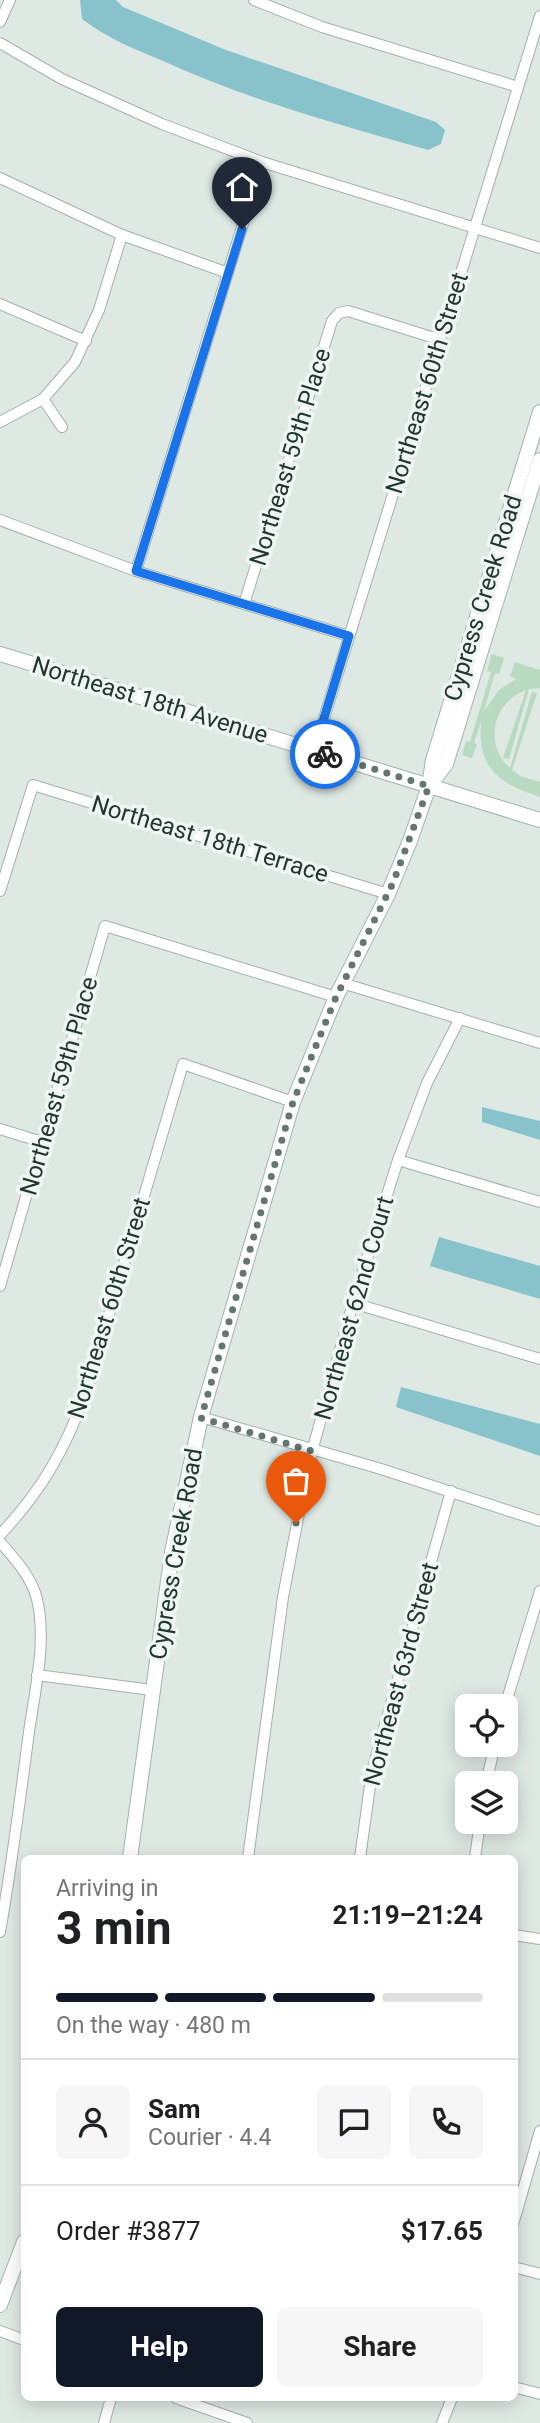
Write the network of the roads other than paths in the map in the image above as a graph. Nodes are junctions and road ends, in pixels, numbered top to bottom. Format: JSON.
{"nodes":[{"id":1,"x":10,"y":0,"type":"edge"},
{"id":2,"x":254,"y":0,"type":"edge"},
{"id":3,"x":540,"y":16,"type":"edge"},
{"id":4,"x":0,"y":22,"type":"edge"},
{"id":5,"x":0,"y":43,"type":"edge"},
{"id":6,"x":518,"y":87,"type":"junction"},
{"id":7,"x":262,"y":162,"type":"junction"},
{"id":8,"x":0,"y":178,"type":"edge"},
{"id":9,"x":475,"y":228,"type":"junction"},
{"id":10,"x":122,"y":234,"type":"junction"},
{"id":11,"x":540,"y":248,"type":"edge"},
{"id":12,"x":229,"y":273,"type":"junction"},
{"id":13,"x":0,"y":304,"type":"edge"},
{"id":14,"x":441,"y":340,"type":"junction"},
{"id":15,"x":86,"y":341,"type":"junction"},
{"id":16,"x":43,"y":399,"type":"junction"},
{"id":17,"x":540,"y":411,"type":"edge"},
{"id":18,"x":0,"y":422,"type":"edge"},
{"id":19,"x":62,"y":427,"type":"dead end"},
{"id":20,"x":540,"y":460,"type":"edge"},
{"id":21,"x":0,"y":520,"type":"edge"},
{"id":22,"x":136,"y":571,"type":"junction"},
{"id":23,"x":244,"y":604,"type":"junction"},
{"id":24,"x":349,"y":636,"type":"junction"},
{"id":25,"x":0,"y":654,"type":"edge"},
{"id":26,"x":314,"y":751,"type":"junction"},
{"id":27,"x":429,"y":786,"type":"junction"},
{"id":28,"x":540,"y":820,"type":"edge"},
{"id":29,"x":0,"y":891,"type":"edge"},
{"id":30,"x":388,"y":894,"type":"junction"},
{"id":31,"x":342,"y":983,"type":"junction"},
{"id":32,"x":336,"y":997,"type":"junction"},
{"id":33,"x":460,"y":1018,"type":"junction"},
{"id":34,"x":540,"y":1044,"type":"edge"},
{"id":35,"x":293,"y":1102,"type":"junction"},
{"id":36,"x":0,"y":1129,"type":"edge"},
{"id":37,"x":42,"y":1142,"type":"junction"},
{"id":38,"x":398,"y":1160,"type":"junction"},
{"id":39,"x":540,"y":1202,"type":"edge"},
{"id":40,"x":0,"y":1286,"type":"edge"},
{"id":41,"x":353,"y":1303,"type":"junction"},
{"id":42,"x":540,"y":1359,"type":"edge"},
{"id":43,"x":201,"y":1418,"type":"junction"},
{"id":44,"x":312,"y":1451,"type":"junction"},
{"id":45,"x":451,"y":1491,"type":"junction"},
{"id":46,"x":540,"y":1521,"type":"edge"},
{"id":47,"x":0,"y":1535,"type":"edge"},
{"id":48,"x":0,"y":1542,"type":"edge"},
{"id":49,"x":540,"y":1591,"type":"edge"},
{"id":50,"x":37,"y":1675,"type":"junction"},
{"id":51,"x":152,"y":1690,"type":"junction"},
{"id":52,"x":509,"y":1694,"type":"edge"},
{"id":53,"x":478,"y":1834,"type":"edge"},
{"id":54,"x":130,"y":1855,"type":"edge"},
{"id":55,"x":248,"y":1855,"type":"edge"},
{"id":56,"x":360,"y":1855,"type":"edge"},
{"id":57,"x":475,"y":1855,"type":"edge"},
{"id":58,"x":5,"y":1871,"type":"edge"},
{"id":59,"x":0,"y":1932,"type":"edge"},
{"id":60,"x":518,"y":1936,"type":"edge"},
{"id":61,"x":540,"y":1939,"type":"edge"},
{"id":62,"x":540,"y":2131,"type":"edge"},
{"id":63,"x":518,"y":2207,"type":"edge"},
{"id":64,"x":21,"y":2250,"type":"edge"},
{"id":65,"x":518,"y":2268,"type":"edge"},
{"id":66,"x":540,"y":2274,"type":"edge"},
{"id":67,"x":0,"y":2305,"type":"edge"},
{"id":68,"x":0,"y":2331,"type":"edge"},
{"id":69,"x":21,"y":2339,"type":"edge"},
{"id":70,"x":518,"y":2388,"type":"edge"},
{"id":71,"x":540,"y":2394,"type":"edge"},
{"id":72,"x":110,"y":2401,"type":"edge"},
{"id":73,"x":185,"y":2401,"type":"edge"},
{"id":74,"x":451,"y":2401,"type":"edge"},
{"id":75,"x":104,"y":2423,"type":"edge"},
{"id":76,"x":247,"y":2423,"type":"edge"},
{"id":77,"x":442,"y":2423,"type":"edge"}],
"edges":[{"from":1,"to":4,"type":"street"},
{"from":2,"to":6,"type":"street"},
{"from":3,"to":6,"type":"street","name":"Northeast 60th Street"},
{"from":5,"to":7,"type":"street"},
{"from":6,"to":9,"type":"street","name":"Northeast 60th Street"},
{"from":7,"to":9,"type":"street"},
{"from":7,"to":12,"type":"street"},
{"from":8,"to":10,"type":"street"},
{"from":9,"to":11,"type":"street"},
{"from":9,"to":14,"type":"street","name":"Northeast 60th Street"},
{"from":10,"to":12,"type":"street"},
{"from":10,"to":15,"type":"street"},
{"from":12,"to":22,"type":"street"},
{"from":13,"to":15,"type":"street"},
{"from":14,"to":23,"type":"street","name":"Northeast 59th Place"},
{"from":14,"to":24,"type":"street","name":"Northeast 60th Street"},
{"from":15,"to":16,"type":"street"},
{"from":16,"to":18,"type":"street"},
{"from":16,"to":19,"type":"street"},
{"from":17,"to":27,"type":"street","name":"Cypress Creek Road"},
{"from":20,"to":27,"type":"street","name":"Cypress Creek Road"},
{"from":21,"to":22,"type":"street"},
{"from":22,"to":23,"type":"street"},
{"from":23,"to":24,"type":"street"},
{"from":24,"to":26,"type":"street","name":"Northeast 60th Street"},
{"from":25,"to":26,"type":"street","name":"Northeast 18th Avenue"},
{"from":26,"to":27,"type":"street","name":"Northeast 18th Avenue"},
{"from":27,"to":28,"type":"street","name":"Northeast 18th Avenue"},
{"from":27,"to":30,"type":"street","name":"Cypress Creek Road"},
{"from":29,"to":30,"type":"street","name":"Northeast 18th Terrace"},
{"from":30,"to":31,"type":"street","name":"Cypress Creek Road"},
{"from":31,"to":32,"type":"street","name":"Cypress Creek Road"},
{"from":31,"to":33,"type":"street"},
{"from":32,"to":35,"type":"street","name":"Cypress Creek Road"},
{"from":32,"to":37,"type":"street","name":"Northeast 59th Place"},
{"from":33,"to":34,"type":"street"},
{"from":33,"to":38,"type":"street","name":"Northeast 62nd Court"},
{"from":35,"to":43,"type":"street","name":"Cypress Creek Road"},
{"from":35,"to":47,"type":"street","name":"Northeast 60th Street"},
{"from":36,"to":37,"type":"street"},
{"from":37,"to":40,"type":"street","name":"Northeast 59th Place"},
{"from":38,"to":39,"type":"street"},
{"from":38,"to":41,"type":"street","name":"Northeast 62nd Court"},
{"from":41,"to":42,"type":"street"},
{"from":41,"to":44,"type":"street","name":"Northeast 62nd Court"},
{"from":43,"to":44,"type":"street"},
{"from":43,"to":51,"type":"street","name":"Cypress Creek Road"},
{"from":44,"to":45,"type":"street"},
{"from":44,"to":55,"type":"street","name":"Northeast 62nd Court"},
{"from":45,"to":46,"type":"street"},
{"from":45,"to":56,"type":"street","name":"Northeast 63rd Street"},
{"from":48,"to":50,"type":"street"},
{"from":49,"to":52,"type":"street"},
{"from":50,"to":51,"type":"street"},
{"from":50,"to":58,"type":"street"},
{"from":51,"to":54,"type":"street","name":"Cypress Creek Road"},
{"from":53,"to":57,"type":"street"},
{"from":58,"to":59,"type":"street"},
{"from":60,"to":61,"type":"street"},
{"from":62,"to":63,"type":"street"},
{"from":64,"to":67,"type":"street"},
{"from":65,"to":66,"type":"street"},
{"from":68,"to":69,"type":"street"},
{"from":70,"to":71,"type":"street"},
{"from":72,"to":75,"type":"street"},
{"from":73,"to":76,"type":"street"},
{"from":74,"to":77,"type":"street"}]}
